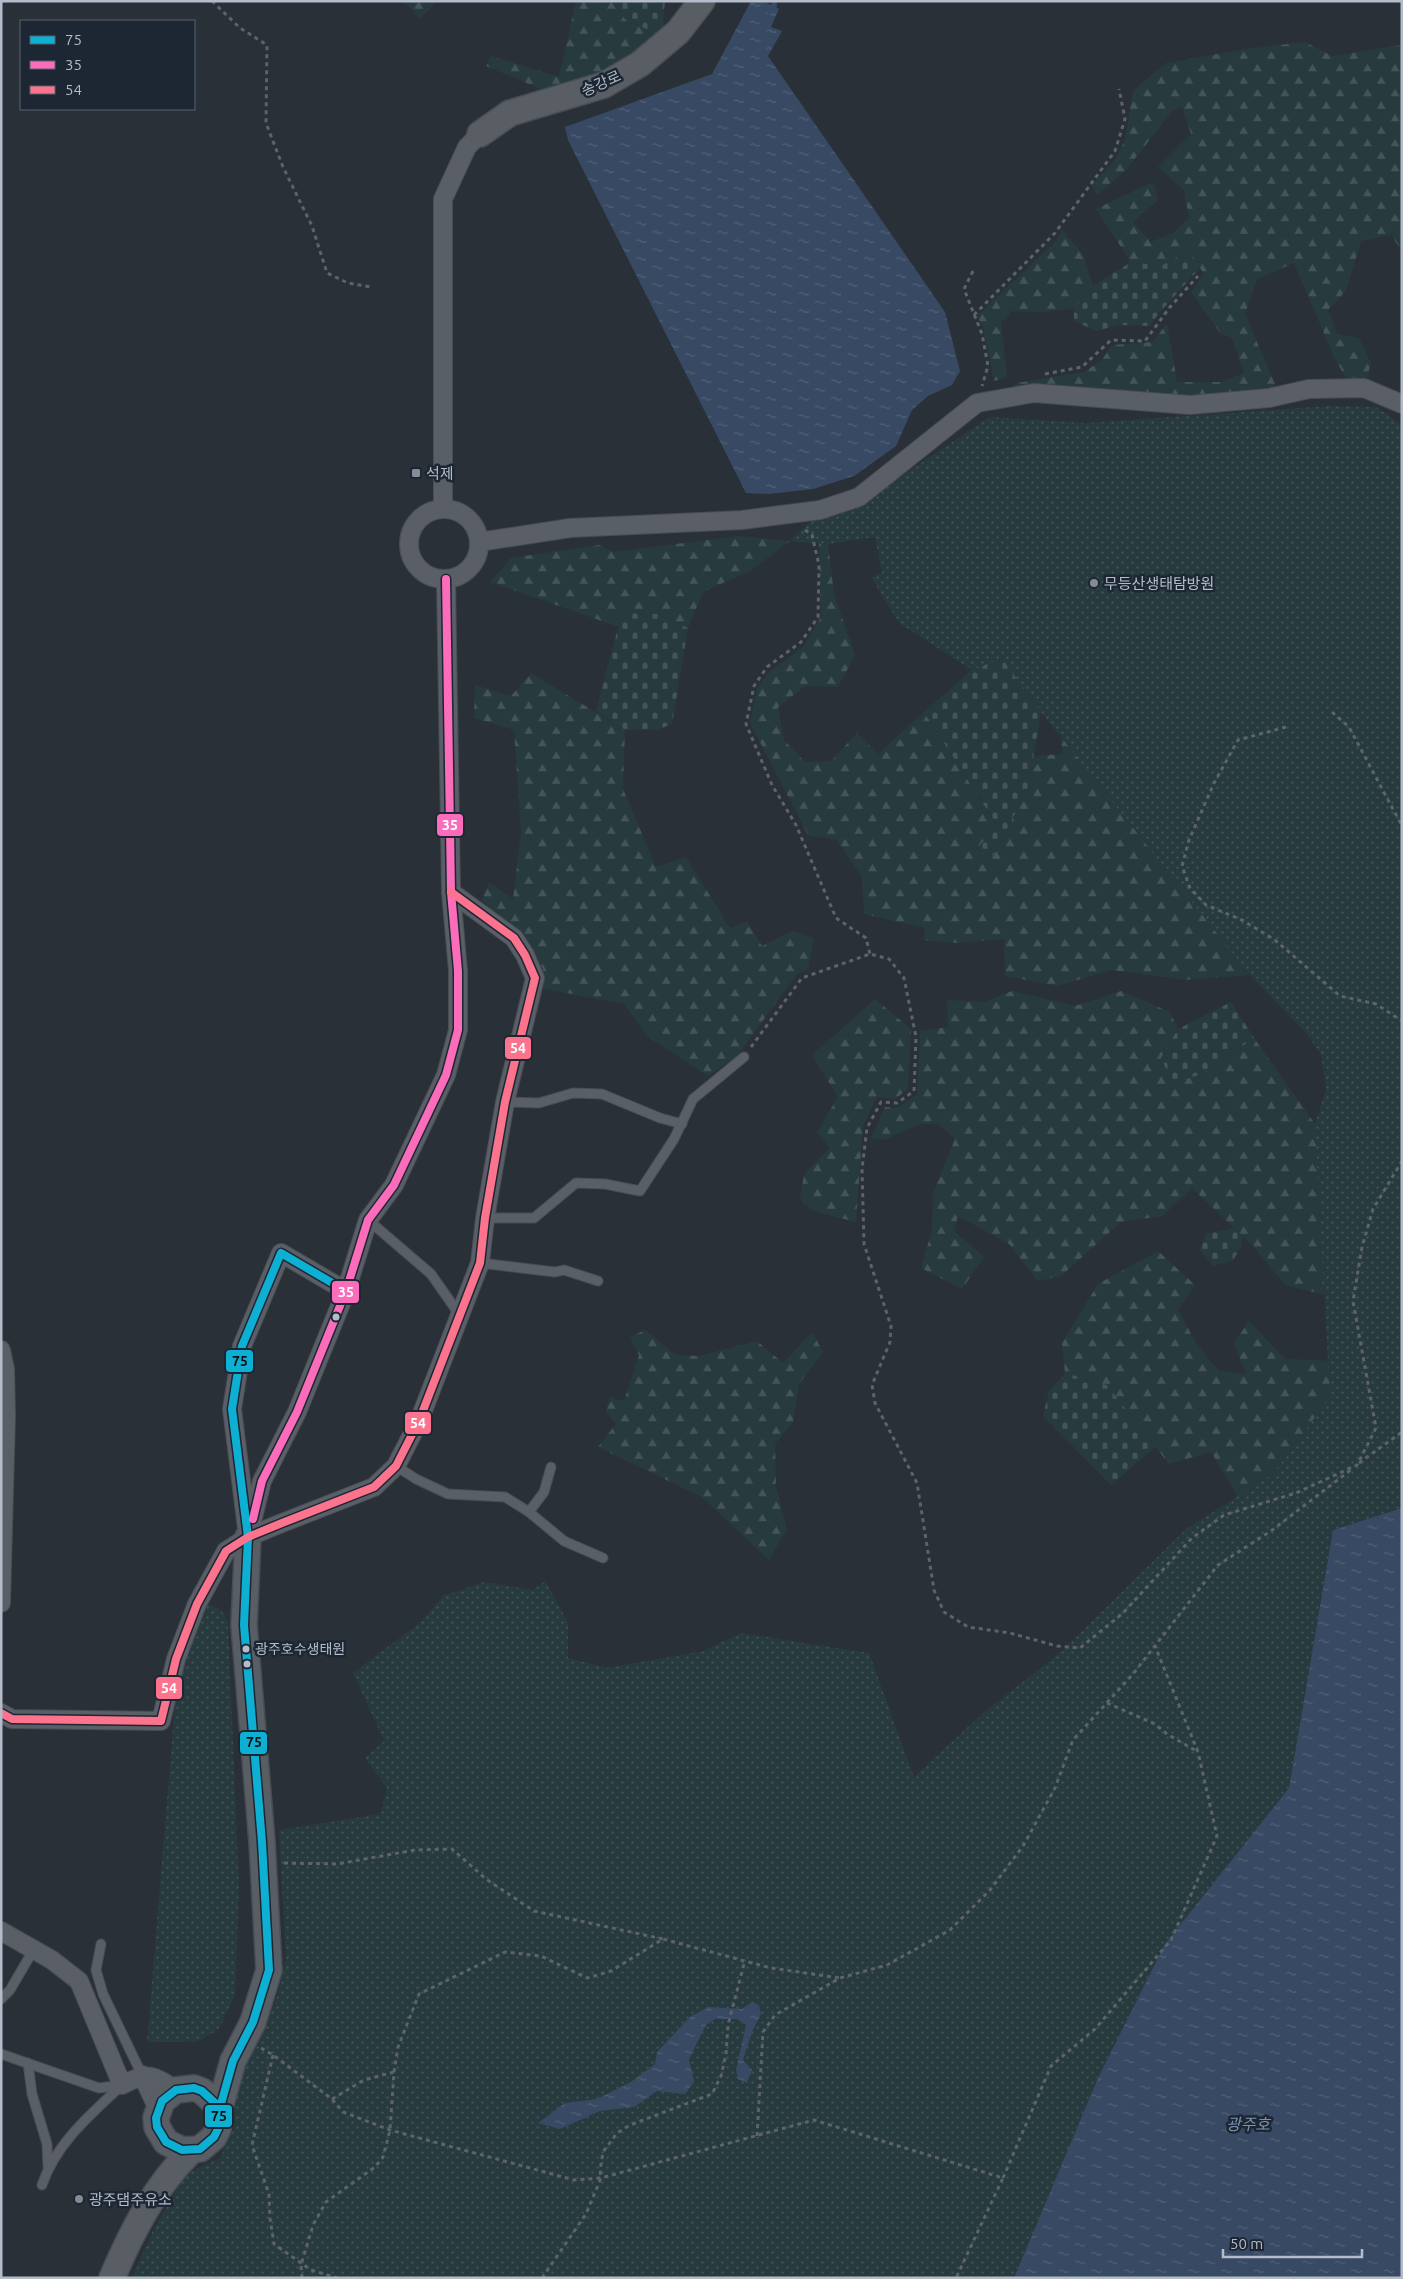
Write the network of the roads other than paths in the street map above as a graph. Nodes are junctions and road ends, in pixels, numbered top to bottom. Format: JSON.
{"nodes":[{"id":1,"x":702,"y":1,"type":"edge"},
{"id":2,"x":480,"y":134,"type":"joint"},
{"id":3,"x":1402,"y":404,"type":"edge"},
{"id":4,"x":443,"y":509,"type":"junction"},
{"id":5,"x":479,"y":542,"type":"junction"},
{"id":6,"x":446,"y":579,"type":"junction"},
{"id":7,"x":451,"y":892,"type":"junction"},
{"id":8,"x":744,"y":1057,"type":"road end"},
{"id":9,"x":505,"y":1102,"type":"junction"},
{"id":10,"x":682,"y":1124,"type":"junction"},
{"id":11,"x":485,"y":1218,"type":"junction"},
{"id":12,"x":368,"y":1220,"type":"junction"},
{"id":13,"x":480,"y":1263,"type":"junction"},
{"id":14,"x":598,"y":1281,"type":"dead end"},
{"id":15,"x":346,"y":1291,"type":"junction"},
{"id":16,"x":459,"y":1314,"type":"junction"},
{"id":17,"x":1,"y":1350,"type":"edge"},
{"id":18,"x":396,"y":1466,"type":"junction"},
{"id":19,"x":551,"y":1467,"type":"dead end"},
{"id":20,"x":530,"y":1512,"type":"junction"},
{"id":21,"x":248,"y":1537,"type":"junction"},
{"id":22,"x":603,"y":1558,"type":"dead end"},
{"id":23,"x":1,"y":1603,"type":"edge"},
{"id":24,"x":1,"y":1714,"type":"edge"},
{"id":25,"x":1,"y":1931,"type":"edge"},
{"id":26,"x":101,"y":1944,"type":"dead end"},
{"id":27,"x":34,"y":1948,"type":"junction"},
{"id":28,"x":1,"y":1999,"type":"edge"},
{"id":29,"x":239,"y":2051,"type":"junction"},
{"id":30,"x":1,"y":2054,"type":"edge"},
{"id":31,"x":28,"y":2063,"type":"junction"},
{"id":32,"x":142,"y":2075,"type":"junction"},
{"id":33,"x":122,"y":2085,"type":"junction"},
{"id":34,"x":185,"y":2089,"type":"junction"},
{"id":35,"x":158,"y":2109,"type":"junction"},
{"id":36,"x":219,"y":2111,"type":"junction"},
{"id":37,"x":160,"y":2135,"type":"junction"},
{"id":38,"x":191,"y":2151,"type":"junction"},
{"id":39,"x":48,"y":2167,"type":"junction"},
{"id":40,"x":42,"y":2184,"type":"dead end"},
{"id":41,"x":158,"y":2190,"type":"junction"},
{"id":42,"x":112,"y":2278,"type":"edge"}],
"edges":[{"from":1,"to":2,"type":"main road","name":"송강로"},
{"from":2,"to":4,"type":"street"},
{"from":3,"to":5,"type":"street"},
{"from":4,"to":5,"type":"street"},
{"from":4,"to":6,"type":"street"},
{"from":5,"to":6,"type":"street"},
{"from":6,"to":7,"type":"street"},
{"from":7,"to":9,"type":"street"},
{"from":7,"to":12,"type":"street"},
{"from":8,"to":10,"type":"lane"},
{"from":9,"to":10,"type":"lane"},
{"from":9,"to":11,"type":"street"},
{"from":10,"to":11,"type":"lane"},
{"from":11,"to":13,"type":"street"},
{"from":12,"to":15,"type":"street"},
{"from":12,"to":16,"type":"lane"},
{"from":13,"to":14,"type":"lane"},
{"from":13,"to":16,"type":"street"},
{"from":15,"to":21,"type":"street"},
{"from":15,"to":21,"type":"street"},
{"from":16,"to":18,"type":"street"},
{"from":17,"to":23,"type":"street"},
{"from":18,"to":20,"type":"lane"},
{"from":18,"to":21,"type":"street"},
{"from":19,"to":20,"type":"lane"},
{"from":20,"to":22,"type":"lane"},
{"from":21,"to":24,"type":"street"},
{"from":21,"to":29,"type":"main road"},
{"from":25,"to":27,"type":"street"},
{"from":26,"to":32,"type":"lane"},
{"from":27,"to":28,"type":"lane"},
{"from":27,"to":33,"type":"street"},
{"from":29,"to":34,"type":"main road"},
{"from":29,"to":36,"type":"main road"},
{"from":30,"to":31,"type":"lane"},
{"from":31,"to":33,"type":"lane"},
{"from":31,"to":39,"type":"lane"},
{"from":32,"to":33,"type":"street"},
{"from":32,"to":34,"type":"street"},
{"from":32,"to":35,"type":"street"},
{"from":33,"to":39,"type":"lane"},
{"from":34,"to":35,"type":"main road"},
{"from":34,"to":36,"type":"main road"},
{"from":35,"to":37,"type":"main road"},
{"from":36,"to":38,"type":"main road"},
{"from":37,"to":38,"type":"main road"},
{"from":37,"to":41,"type":"main road"},
{"from":38,"to":41,"type":"main road"},
{"from":39,"to":40,"type":"lane"},
{"from":41,"to":42,"type":"main road"}]}
